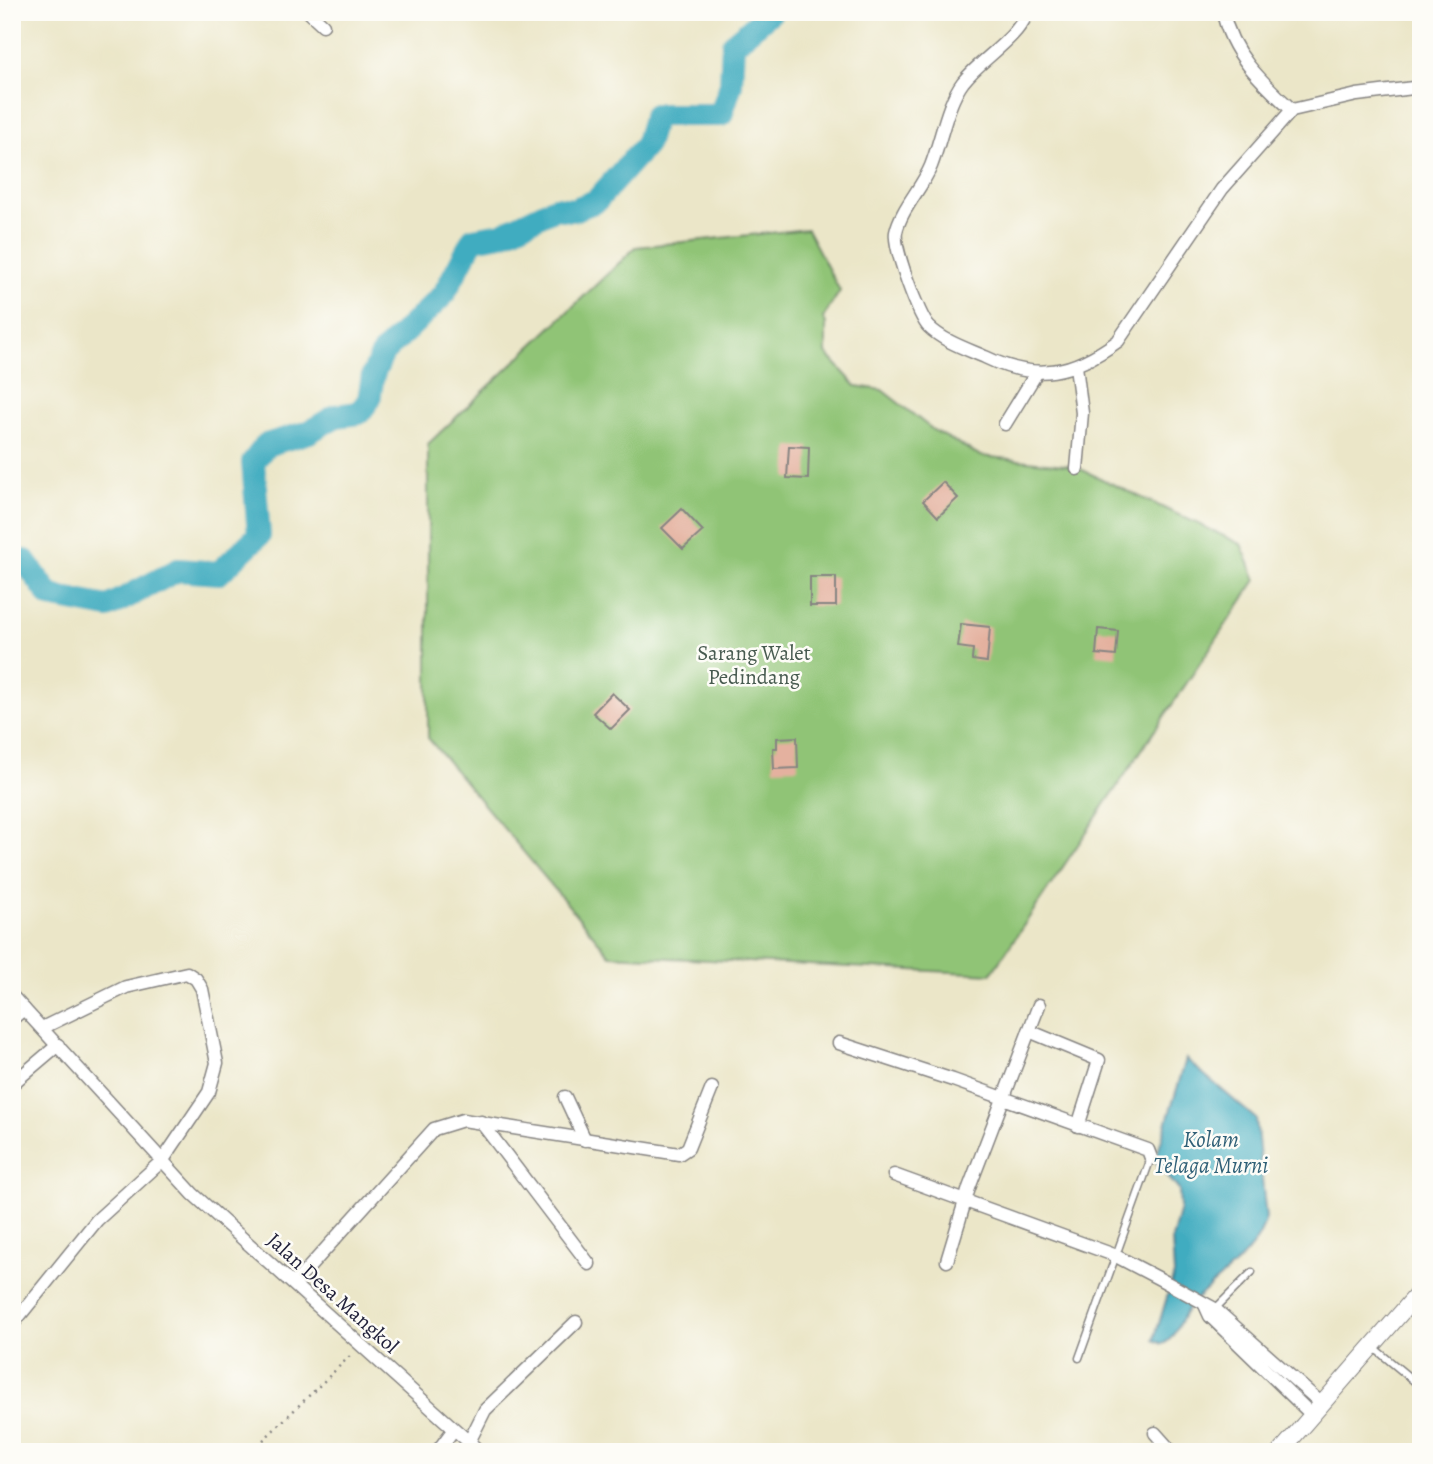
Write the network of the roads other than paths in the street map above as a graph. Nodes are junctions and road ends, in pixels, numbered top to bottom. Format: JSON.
{"nodes":[{"id":1,"x":309,"y":12,"type":"edge"},
{"id":2,"x":1028,"y":12,"type":"edge"},
{"id":3,"x":1223,"y":12,"type":"edge"},
{"id":4,"x":323,"y":25,"type":"dead end"},
{"id":5,"x":1421,"y":87,"type":"edge"},
{"id":6,"x":1292,"y":110,"type":"junction"},
{"id":7,"x":1076,"y":366,"type":"junction"},
{"id":8,"x":1037,"y":372,"type":"junction"},
{"id":9,"x":1005,"y":424,"type":"dead end"},
{"id":10,"x":1076,"y":469,"type":"dead end"},
{"id":11,"x":12,"y":996,"type":"edge"},
{"id":12,"x":1039,"y":1005,"type":"dead end"},
{"id":13,"x":24,"y":1009,"type":"junction"},
{"id":14,"x":12,"y":1019,"type":"edge"},
{"id":15,"x":42,"y":1028,"type":"junction"},
{"id":16,"x":1029,"y":1031,"type":"junction"},
{"id":17,"x":839,"y":1043,"type":"dead end"},
{"id":18,"x":58,"y":1045,"type":"junction"},
{"id":19,"x":12,"y":1084,"type":"edge"},
{"id":20,"x":712,"y":1088,"type":"dead end"},
{"id":21,"x":565,"y":1097,"type":"dead end"},
{"id":22,"x":1004,"y":1097,"type":"junction"},
{"id":23,"x":481,"y":1122,"type":"junction"},
{"id":24,"x":1078,"y":1126,"type":"junction"},
{"id":25,"x":585,"y":1140,"type":"junction"},
{"id":26,"x":1151,"y":1158,"type":"joint"},
{"id":27,"x":163,"y":1160,"type":"junction"},
{"id":28,"x":894,"y":1175,"type":"dead end"},
{"id":29,"x":964,"y":1202,"type":"junction"},
{"id":30,"x":1114,"y":1255,"type":"junction"},
{"id":31,"x":947,"y":1261,"type":"dead end"},
{"id":32,"x":589,"y":1264,"type":"dead end"},
{"id":33,"x":1252,"y":1272,"type":"dead end"},
{"id":34,"x":294,"y":1284,"type":"junction"},
{"id":35,"x":1421,"y":1290,"type":"edge"},
{"id":36,"x":1207,"y":1308,"type":"junction"},
{"id":37,"x":576,"y":1322,"type":"dead end"},
{"id":38,"x":12,"y":1325,"type":"edge"},
{"id":39,"x":1373,"y":1348,"type":"junction"},
{"id":40,"x":1079,"y":1358,"type":"dead end"},
{"id":41,"x":1421,"y":1387,"type":"edge"},
{"id":42,"x":1317,"y":1409,"type":"junction"},
{"id":43,"x":454,"y":1429,"type":"junction"},
{"id":44,"x":1155,"y":1433,"type":"dead end"},
{"id":45,"x":469,"y":1442,"type":"junction"},
{"id":46,"x":437,"y":1452,"type":"edge"},
{"id":47,"x":480,"y":1452,"type":"edge"},
{"id":48,"x":1171,"y":1452,"type":"edge"},
{"id":49,"x":1280,"y":1452,"type":"edge"}],
"edges":[{"from":1,"to":4,"type":"street"},
{"from":2,"to":8,"type":"street"},
{"from":3,"to":6,"type":"street"},
{"from":5,"to":6,"type":"street"},
{"from":6,"to":7,"type":"street"},
{"from":7,"to":8,"type":"street"},
{"from":7,"to":10,"type":"street"},
{"from":8,"to":9,"type":"street"},
{"from":11,"to":13,"type":"street","name":"Jalan Desa Mangkol"},
{"from":12,"to":16,"type":"street"},
{"from":13,"to":14,"type":"street"},
{"from":13,"to":15,"type":"street","name":"Jalan Desa Mangkol"},
{"from":15,"to":18,"type":"street","name":"Jalan Desa Mangkol"},
{"from":15,"to":27,"type":"street"},
{"from":16,"to":22,"type":"street"},
{"from":16,"to":24,"type":"street"},
{"from":17,"to":22,"type":"street"},
{"from":18,"to":19,"type":"street"},
{"from":18,"to":27,"type":"street","name":"Jalan Desa Mangkol"},
{"from":20,"to":25,"type":"street"},
{"from":21,"to":25,"type":"street"},
{"from":22,"to":24,"type":"street"},
{"from":22,"to":29,"type":"street"},
{"from":23,"to":25,"type":"street"},
{"from":23,"to":32,"type":"street"},
{"from":23,"to":34,"type":"street"},
{"from":24,"to":26,"type":"street"},
{"from":26,"to":30,"type":"lane"},
{"from":27,"to":34,"type":"street","name":"Jalan Desa Mangkol"},
{"from":27,"to":38,"type":"street"},
{"from":28,"to":29,"type":"street"},
{"from":29,"to":30,"type":"street"},
{"from":29,"to":31,"type":"street"},
{"from":30,"to":36,"type":"street"},
{"from":30,"to":40,"type":"lane"},
{"from":33,"to":36,"type":"lane"},
{"from":34,"to":43,"type":"street","name":"Jalan Desa Mangkol"},
{"from":35,"to":39,"type":"main road"},
{"from":36,"to":42,"type":"street"},
{"from":37,"to":45,"type":"street"},
{"from":39,"to":41,"type":"lane"},
{"from":39,"to":42,"type":"main road"},
{"from":42,"to":49,"type":"main road"},
{"from":43,"to":45,"type":"street","name":"Jalan Desa Mangkol"},
{"from":43,"to":46,"type":"street"},
{"from":44,"to":48,"type":"street"},
{"from":45,"to":47,"type":"street","name":"Jalan Desa Mangkol"}]}
